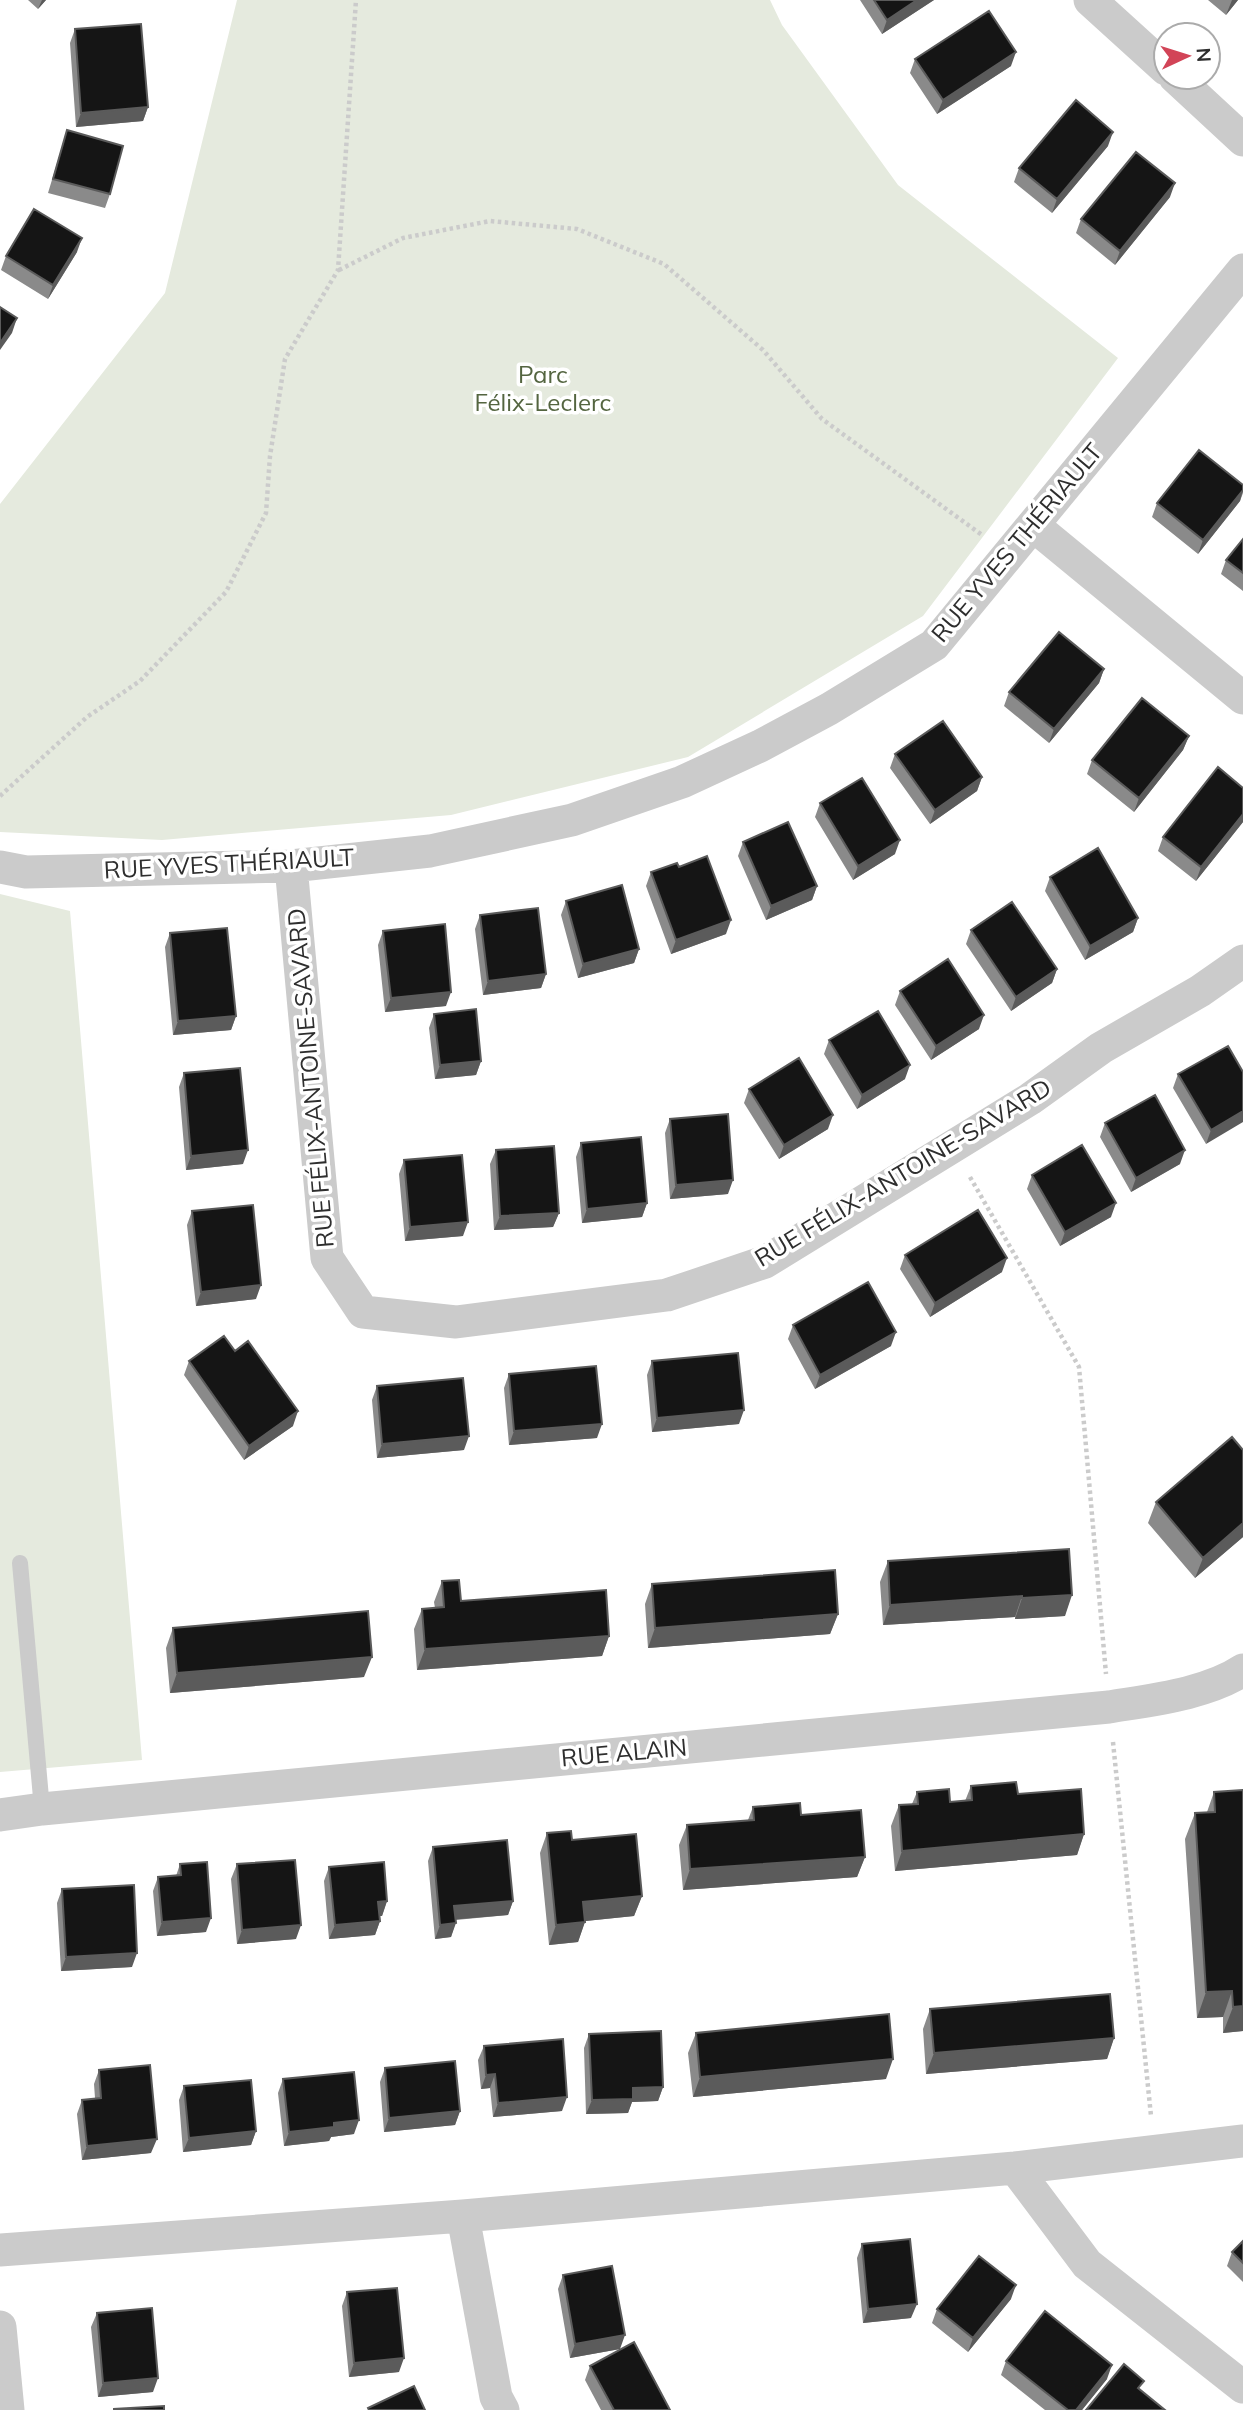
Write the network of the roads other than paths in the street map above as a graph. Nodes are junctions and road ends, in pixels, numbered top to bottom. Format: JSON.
{"nodes":[{"id":1,"x":1090,"y":0,"type":"edge"},
{"id":2,"x":1152,"y":56,"type":"edge"},
{"id":3,"x":1190,"y":91,"type":"edge"},
{"id":4,"x":1243,"y":139,"type":"edge"},
{"id":5,"x":1243,"y":270,"type":"edge"},
{"id":6,"x":1034,"y":526,"type":"junction"},
{"id":7,"x":1243,"y":698,"type":"edge"},
{"id":8,"x":291,"y":866,"type":"junction"},
{"id":9,"x":0,"y":867,"type":"edge"},
{"id":10,"x":1243,"y":961,"type":"edge"},
{"id":11,"x":20,"y":1563,"type":"dead end"},
{"id":12,"x":1243,"y":1670,"type":"edge"},
{"id":13,"x":42,"y":1809,"type":"junction"},
{"id":14,"x":0,"y":1815,"type":"edge"},
{"id":15,"x":1243,"y":2141,"type":"edge"},
{"id":16,"x":1015,"y":2168,"type":"junction"},
{"id":17,"x":464,"y":2216,"type":"junction"},
{"id":18,"x":0,"y":2250,"type":"edge"},
{"id":19,"x":0,"y":2327,"type":"edge"},
{"id":20,"x":1243,"y":2386,"type":"edge"},
{"id":21,"x":8,"y":2410,"type":"edge"},
{"id":22,"x":503,"y":2410,"type":"edge"}],
"edges":[{"from":1,"to":2,"type":"street"},
{"from":3,"to":4,"type":"street"},
{"from":5,"to":6,"type":"street","name":"RUE YVES THÉRIAULT"},
{"from":6,"to":7,"type":"street"},
{"from":6,"to":8,"type":"street","name":"RUE YVES THÉRIAULT"},
{"from":8,"to":9,"type":"street","name":"RUE YVES THÉRIAULT"},
{"from":8,"to":10,"type":"street","name":"RUE FÉLIX-ANTOINE-SAVARD"},
{"from":11,"to":13,"type":"lane"},
{"from":12,"to":13,"type":"street","name":"RUE ALAIN"},
{"from":13,"to":14,"type":"street","name":"RUE ALAIN"},
{"from":15,"to":16,"type":"street"},
{"from":16,"to":17,"type":"street"},
{"from":16,"to":20,"type":"street"},
{"from":17,"to":18,"type":"street"},
{"from":17,"to":22,"type":"street"},
{"from":19,"to":21,"type":"street"}]}
